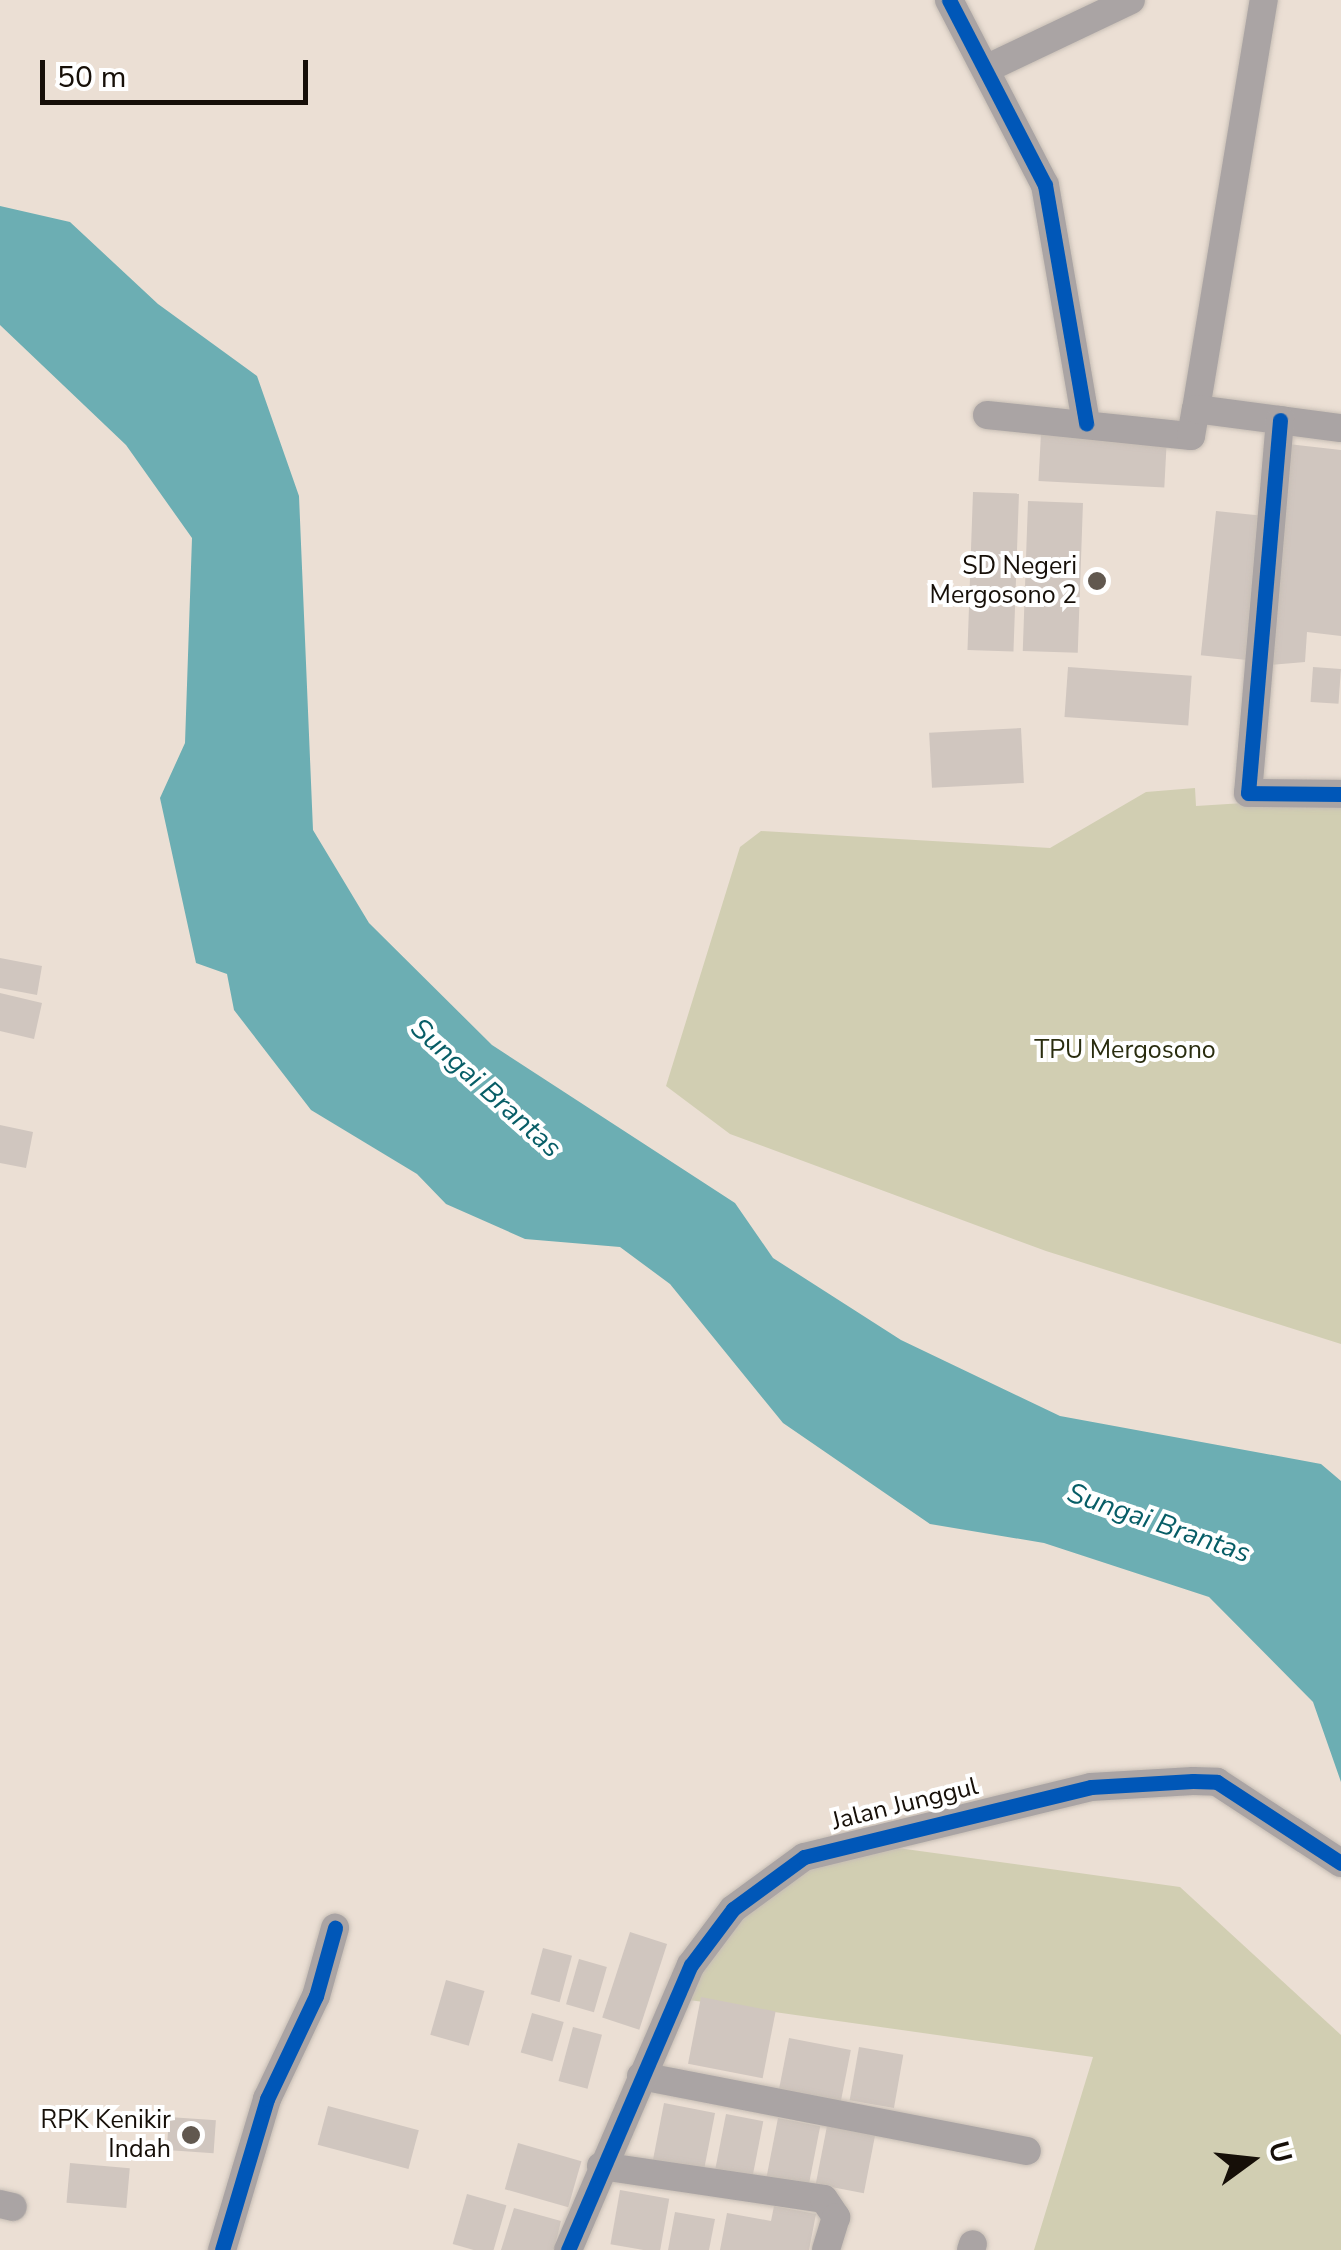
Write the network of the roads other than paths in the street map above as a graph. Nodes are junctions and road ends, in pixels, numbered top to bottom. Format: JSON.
{"nodes":[{"id":1,"x":949,"y":0,"type":"edge"},
{"id":2,"x":1131,"y":0,"type":"edge"},
{"id":3,"x":1264,"y":0,"type":"edge"},
{"id":4,"x":990,"y":67,"type":"junction"},
{"id":5,"x":1196,"y":409,"type":"junction"},
{"id":6,"x":988,"y":415,"type":"dead end"},
{"id":7,"x":1280,"y":420,"type":"junction"},
{"id":8,"x":1086,"y":422,"type":"junction"},
{"id":9,"x":1341,"y":428,"type":"edge"},
{"id":10,"x":1341,"y":794,"type":"edge"},
{"id":11,"x":1341,"y":1863,"type":"edge"},
{"id":12,"x":335,"y":1928,"type":"dead end"},
{"id":13,"x":641,"y":2076,"type":"junction"},
{"id":14,"x":1027,"y":2151,"type":"dead end"},
{"id":15,"x":601,"y":2166,"type":"junction"},
{"id":16,"x":222,"y":2250,"type":"edge"},
{"id":17,"x":568,"y":2250,"type":"edge"},
{"id":18,"x":826,"y":2250,"type":"edge"}],
"edges":[{"from":1,"to":4,"type":"street"},
{"from":2,"to":4,"type":"street"},
{"from":3,"to":5,"type":"street"},
{"from":4,"to":8,"type":"street"},
{"from":5,"to":7,"type":"street"},
{"from":5,"to":8,"type":"street"},
{"from":6,"to":8,"type":"street"},
{"from":7,"to":9,"type":"street"},
{"from":7,"to":10,"type":"street"},
{"from":11,"to":13,"type":"street","name":"Jalan Junggul"},
{"from":12,"to":16,"type":"street"},
{"from":13,"to":14,"type":"street"},
{"from":13,"to":15,"type":"street","name":"Jalan Junggul"},
{"from":15,"to":17,"type":"street","name":"Jalan Junggul"},
{"from":15,"to":18,"type":"street"}]}
